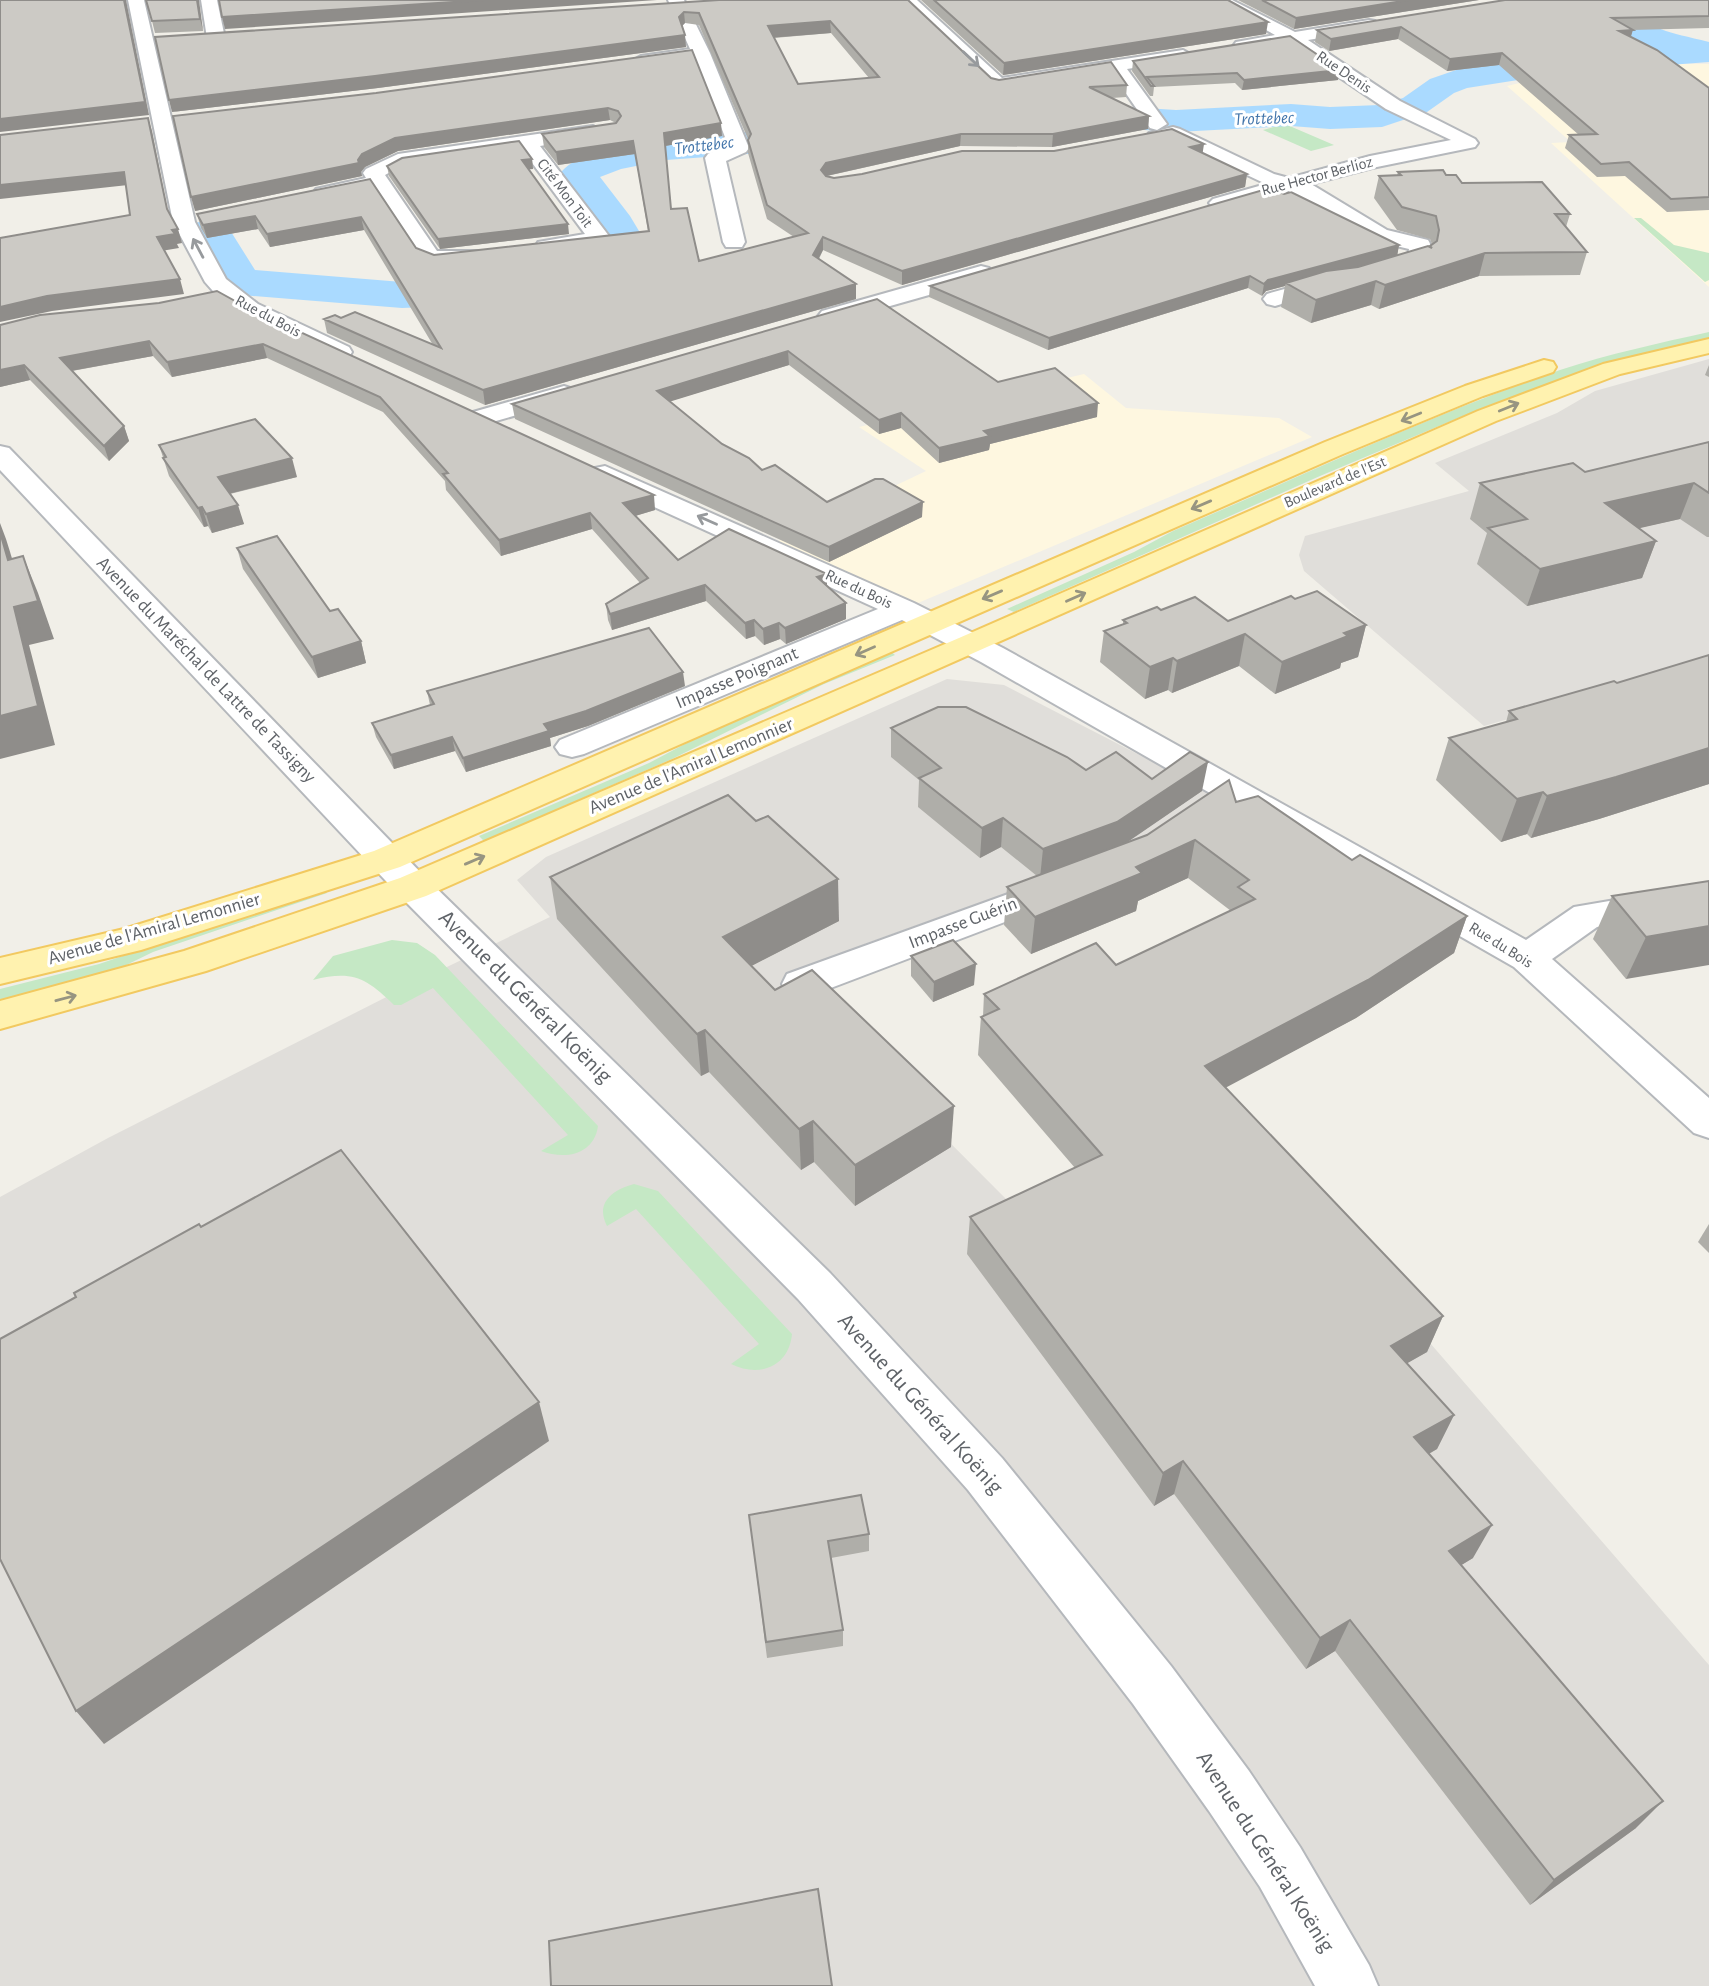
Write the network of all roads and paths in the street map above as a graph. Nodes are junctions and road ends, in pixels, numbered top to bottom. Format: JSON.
{"nodes":[{"id":1,"x":136,"y":0,"type":"edge"},
{"id":2,"x":209,"y":0,"type":"edge"},
{"id":3,"x":907,"y":0,"type":"edge"},
{"id":4,"x":1219,"y":0,"type":"edge"},
{"id":5,"x":676,"y":5,"type":"edge"},
{"id":6,"x":701,"y":5,"type":"edge"},
{"id":7,"x":1388,"y":23,"type":"edge"},
{"id":8,"x":216,"y":38,"type":"edge"},
{"id":9,"x":1293,"y":38,"type":"junction"},
{"id":10,"x":1224,"y":49,"type":"edge"},
{"id":11,"x":701,"y":52,"type":"junction"},
{"id":12,"x":1197,"y":53,"type":"edge"},
{"id":13,"x":620,"y":64,"type":"edge"},
{"id":14,"x":1116,"y":66,"type":"junction"},
{"id":15,"x":1162,"y":125,"type":"junction"},
{"id":16,"x":610,"y":129,"type":"edge"},
{"id":17,"x":1139,"y":140,"type":"edge"},
{"id":18,"x":526,"y":141,"type":"junction"},
{"id":19,"x":1468,"y":143,"type":"joint"},
{"id":20,"x":379,"y":182,"type":"junction"},
{"id":21,"x":1284,"y":184,"type":"junction"},
{"id":22,"x":302,"y":197,"type":"edge"},
{"id":23,"x":1200,"y":209,"type":"edge"},
{"id":24,"x":210,"y":216,"type":"edge"},
{"id":25,"x":184,"y":222,"type":"junction"},
{"id":26,"x":734,"y":242,"type":"dead end"},
{"id":27,"x":524,"y":250,"type":"edge"},
{"id":28,"x":499,"y":253,"type":"edge"},
{"id":29,"x":1000,"y":267,"type":"edge"},
{"id":30,"x":228,"y":294,"type":"junction"},
{"id":31,"x":1276,"y":299,"type":"dead end"},
{"id":32,"x":202,"y":300,"type":"edge"},
{"id":33,"x":814,"y":321,"type":"edge"},
{"id":34,"x":1709,"y":324,"type":"edge"},
{"id":35,"x":1709,"y":346,"type":"edge"},
{"id":36,"x":361,"y":362,"type":"edge"},
{"id":37,"x":588,"y":387,"type":"edge"},
{"id":38,"x":519,"y":434,"type":"edge"},
{"id":39,"x":0,"y":454,"type":"edge"},
{"id":40,"x":581,"y":463,"type":"edge"},
{"id":41,"x":915,"y":616,"type":"junction"},
{"id":42,"x":970,"y":645,"type":"junction"},
{"id":43,"x":572,"y":747,"type":"dead end"},
{"id":44,"x":1230,"y":792,"type":"junction"},
{"id":45,"x":1195,"y":815,"type":"edge"},
{"id":46,"x":400,"y":873,"type":"junction"},
{"id":47,"x":1088,"y":876,"type":"edge"},
{"id":48,"x":1709,"y":896,"type":"edge"},
{"id":49,"x":1527,"y":958,"type":"junction"},
{"id":50,"x":0,"y":971,"type":"edge"},
{"id":51,"x":801,"y":984,"type":"edge"},
{"id":52,"x":0,"y":1015,"type":"edge"},
{"id":53,"x":1709,"y":1122,"type":"edge"},
{"id":54,"x":1348,"y":1986,"type":"edge"}],
"edges":[{"from":1,"to":25,"type":"street","name":"Rue du Bois"},
{"from":2,"to":8,"type":"street"},
{"from":3,"to":14,"type":"street","one_way":true},
{"from":4,"to":9,"type":"street","name":"Rue Denis"},
{"from":5,"to":6,"type":"street"},
{"from":5,"to":11,"type":"street"},
{"from":7,"to":9,"type":"street"},
{"from":9,"to":10,"type":"street"},
{"from":9,"to":19,"type":"street","name":"Rue Denis"},
{"from":11,"to":13,"type":"street"},
{"from":11,"to":26,"type":"street"},
{"from":12,"to":14,"type":"street"},
{"from":14,"to":15,"type":"street"},
{"from":15,"to":17,"type":"street"},
{"from":15,"to":21,"type":"street"},
{"from":16,"to":18,"type":"street","name":"Cité Mon Toit"},
{"from":18,"to":20,"type":"street","name":"Cité Mon Toit"},
{"from":18,"to":27,"type":"street","name":"Cité Mon Toit"},
{"from":19,"to":21,"type":"street","name":"Rue Hector Berlioz"},
{"from":20,"to":22,"type":"street"},
{"from":20,"to":28,"type":"street"},
{"from":21,"to":23,"type":"street","name":"Rue Hector Berlioz"},
{"from":21,"to":31,"type":"street"},
{"from":24,"to":25,"type":"street"},
{"from":30,"to":25,"type":"street","name":"Rue du Bois","one_way":true},
{"from":29,"to":33,"type":"street"},
{"from":30,"to":32,"type":"street"},
{"from":30,"to":36,"type":"street","name":"Rue du Bois"},
{"from":34,"to":41,"type":"main road","name":"Avenue de l'Amiral Lemonnier","one_way":true},
{"from":42,"to":35,"type":"main road","name":"Boulevard de l'Est","one_way":true},
{"from":37,"to":38,"type":"street"},
{"from":39,"to":46,"type":"street","name":"Avenue du Maréchal de Lattre de Tassigny"},
{"from":41,"to":40,"type":"street","name":"Rue du Bois","one_way":true},
{"from":41,"to":42,"type":"street","name":"Rue du Bois"},
{"from":41,"to":43,"type":"street","name":"Impasse Poignant"},
{"from":41,"to":46,"type":"main road","name":"Avenue de l'Amiral Lemonnier","one_way":true},
{"from":42,"to":44,"type":"street","name":"Rue du Bois"},
{"from":46,"to":42,"type":"main road","name":"Avenue de l'Amiral Lemonnier","one_way":true},
{"from":44,"to":45,"type":"street"},
{"from":44,"to":49,"type":"street","name":"Rue du Bois"},
{"from":46,"to":50,"type":"main road","name":"Avenue de l'Amiral Lemonnier"},
{"from":52,"to":46,"type":"main road","name":"Avenue de l'Amiral Lemonnier","one_way":true},
{"from":46,"to":54,"type":"street","name":"Avenue du Général Koënig"},
{"from":47,"to":51,"type":"street","name":"Impasse Guérin"},
{"from":48,"to":49,"type":"street"},
{"from":49,"to":53,"type":"street","name":"Rue du Bois"}]}
